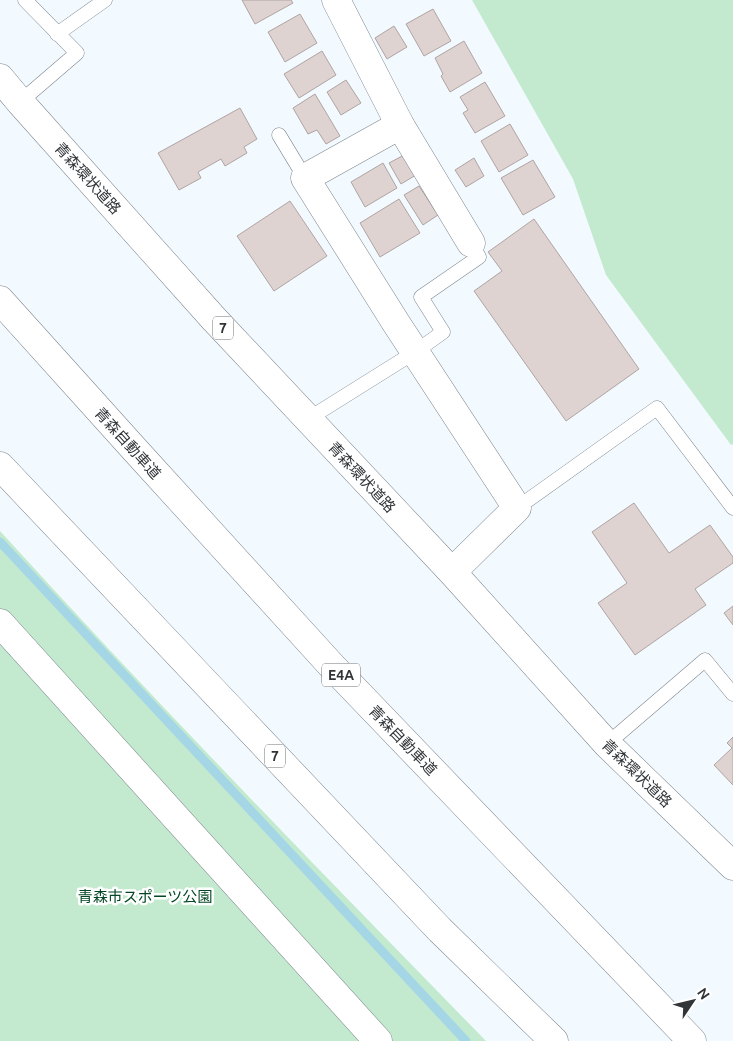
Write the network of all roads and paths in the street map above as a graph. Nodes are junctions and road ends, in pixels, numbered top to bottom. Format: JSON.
{"nodes":[{"id":1,"x":25,"y":0,"type":"edge"},
{"id":2,"x":106,"y":0,"type":"edge"},
{"id":3,"x":336,"y":0,"type":"edge"},
{"id":4,"x":57,"y":34,"type":"junction"},
{"id":5,"x":0,"y":78,"type":"edge"},
{"id":6,"x":20,"y":102,"type":"junction"},
{"id":7,"x":400,"y":125,"type":"junction"},
{"id":8,"x":279,"y":135,"type":"dead end"},
{"id":9,"x":305,"y":178,"type":"junction"},
{"id":10,"x":471,"y":243,"type":"joint"},
{"id":11,"x":0,"y":300,"type":"edge"},
{"id":12,"x":415,"y":352,"type":"junction"},
{"id":13,"x":308,"y":419,"type":"junction"},
{"id":14,"x":0,"y":466,"type":"edge"},
{"id":15,"x":517,"y":508,"type":"junction"},
{"id":16,"x":733,"y":508,"type":"edge"},
{"id":17,"x":452,"y":572,"type":"junction"},
{"id":18,"x":0,"y":623,"type":"edge"},
{"id":19,"x":733,"y":694,"type":"edge"},
{"id":20,"x":607,"y":744,"type":"junction"},
{"id":21,"x":731,"y":860,"type":"edge"},
{"id":22,"x":378,"y":1041,"type":"edge"},
{"id":23,"x":554,"y":1041,"type":"edge"},
{"id":24,"x":692,"y":1041,"type":"edge"}],
"edges":[{"from":1,"to":4,"type":"lane"},
{"from":2,"to":4,"type":"lane"},
{"from":3,"to":7,"type":"main road"},
{"from":4,"to":6,"type":"lane"},
{"from":5,"to":6,"type":"main road","name":"青森環状道路","number":"7"},
{"from":6,"to":13,"type":"main road","name":"青森環状道路","number":"7"},
{"from":7,"to":9,"type":"main road"},
{"from":7,"to":10,"type":"main road"},
{"from":8,"to":9,"type":"lane"},
{"from":9,"to":12,"type":"main road"},
{"from":10,"to":12,"type":"lane"},
{"from":11,"to":24,"type":"main road","name":"青森自動車道","number":"E4A"},
{"from":12,"to":13,"type":"lane"},
{"from":12,"to":15,"type":"main road"},
{"from":13,"to":17,"type":"main road","name":"青森環状道路","number":"7"},
{"from":14,"to":23,"type":"main road","number":"7"},
{"from":15,"to":16,"type":"lane"},
{"from":15,"to":17,"type":"main road"},
{"from":17,"to":20,"type":"main road","name":"青森環状道路","number":"7"},
{"from":18,"to":22,"type":"main road"},
{"from":19,"to":20,"type":"lane"},
{"from":20,"to":21,"type":"main road","name":"青森環状道路","number":"7"}]}
